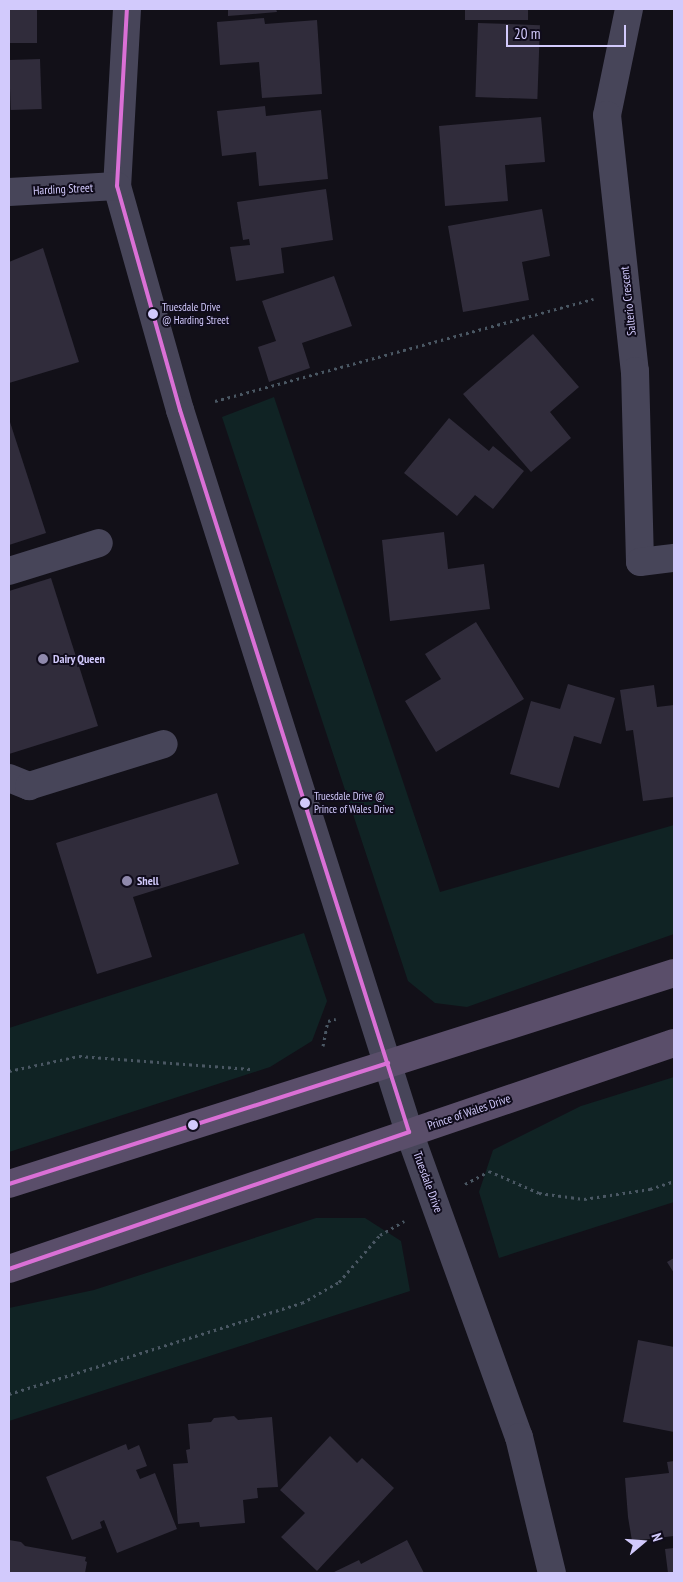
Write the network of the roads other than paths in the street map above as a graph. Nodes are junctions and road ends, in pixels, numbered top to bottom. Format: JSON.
{"nodes":[{"id":1,"x":127,"y":9,"type":"edge"},
{"id":2,"x":629,"y":9,"type":"edge"},
{"id":3,"x":116,"y":186,"type":"junction"},
{"id":4,"x":9,"y":192,"type":"edge"},
{"id":5,"x":99,"y":543,"type":"dead end"},
{"id":6,"x":674,"y":558,"type":"edge"},
{"id":7,"x":9,"y":571,"type":"edge"},
{"id":8,"x":164,"y":744,"type":"dead end"},
{"id":9,"x":9,"y":778,"type":"edge"},
{"id":10,"x":674,"y":973,"type":"edge"},
{"id":11,"x":674,"y":1043,"type":"edge"},
{"id":12,"x":388,"y":1063,"type":"junction"},
{"id":13,"x":409,"y":1132,"type":"junction"},
{"id":14,"x":9,"y":1184,"type":"edge"},
{"id":15,"x":9,"y":1269,"type":"edge"},
{"id":16,"x":552,"y":1573,"type":"edge"}],
"edges":[{"from":1,"to":3,"type":"street","name":"Truesdale Drive"},
{"from":2,"to":6,"type":"street","name":"Salterio Crescent"},
{"from":3,"to":4,"type":"street","name":"Harding Street"},
{"from":3,"to":12,"type":"street","name":"Truesdale Drive"},
{"from":5,"to":7,"type":"street"},
{"from":8,"to":9,"type":"street"},
{"from":10,"to":12,"type":"main road"},
{"from":11,"to":13,"type":"main road","name":"Prince of Wales Drive"},
{"from":12,"to":13,"type":"street","name":"Truesdale Drive"},
{"from":12,"to":14,"type":"main road"},
{"from":13,"to":15,"type":"main road","name":"Prince of Wales Drive"},
{"from":13,"to":16,"type":"street","name":"Truesdale Drive"}]}
